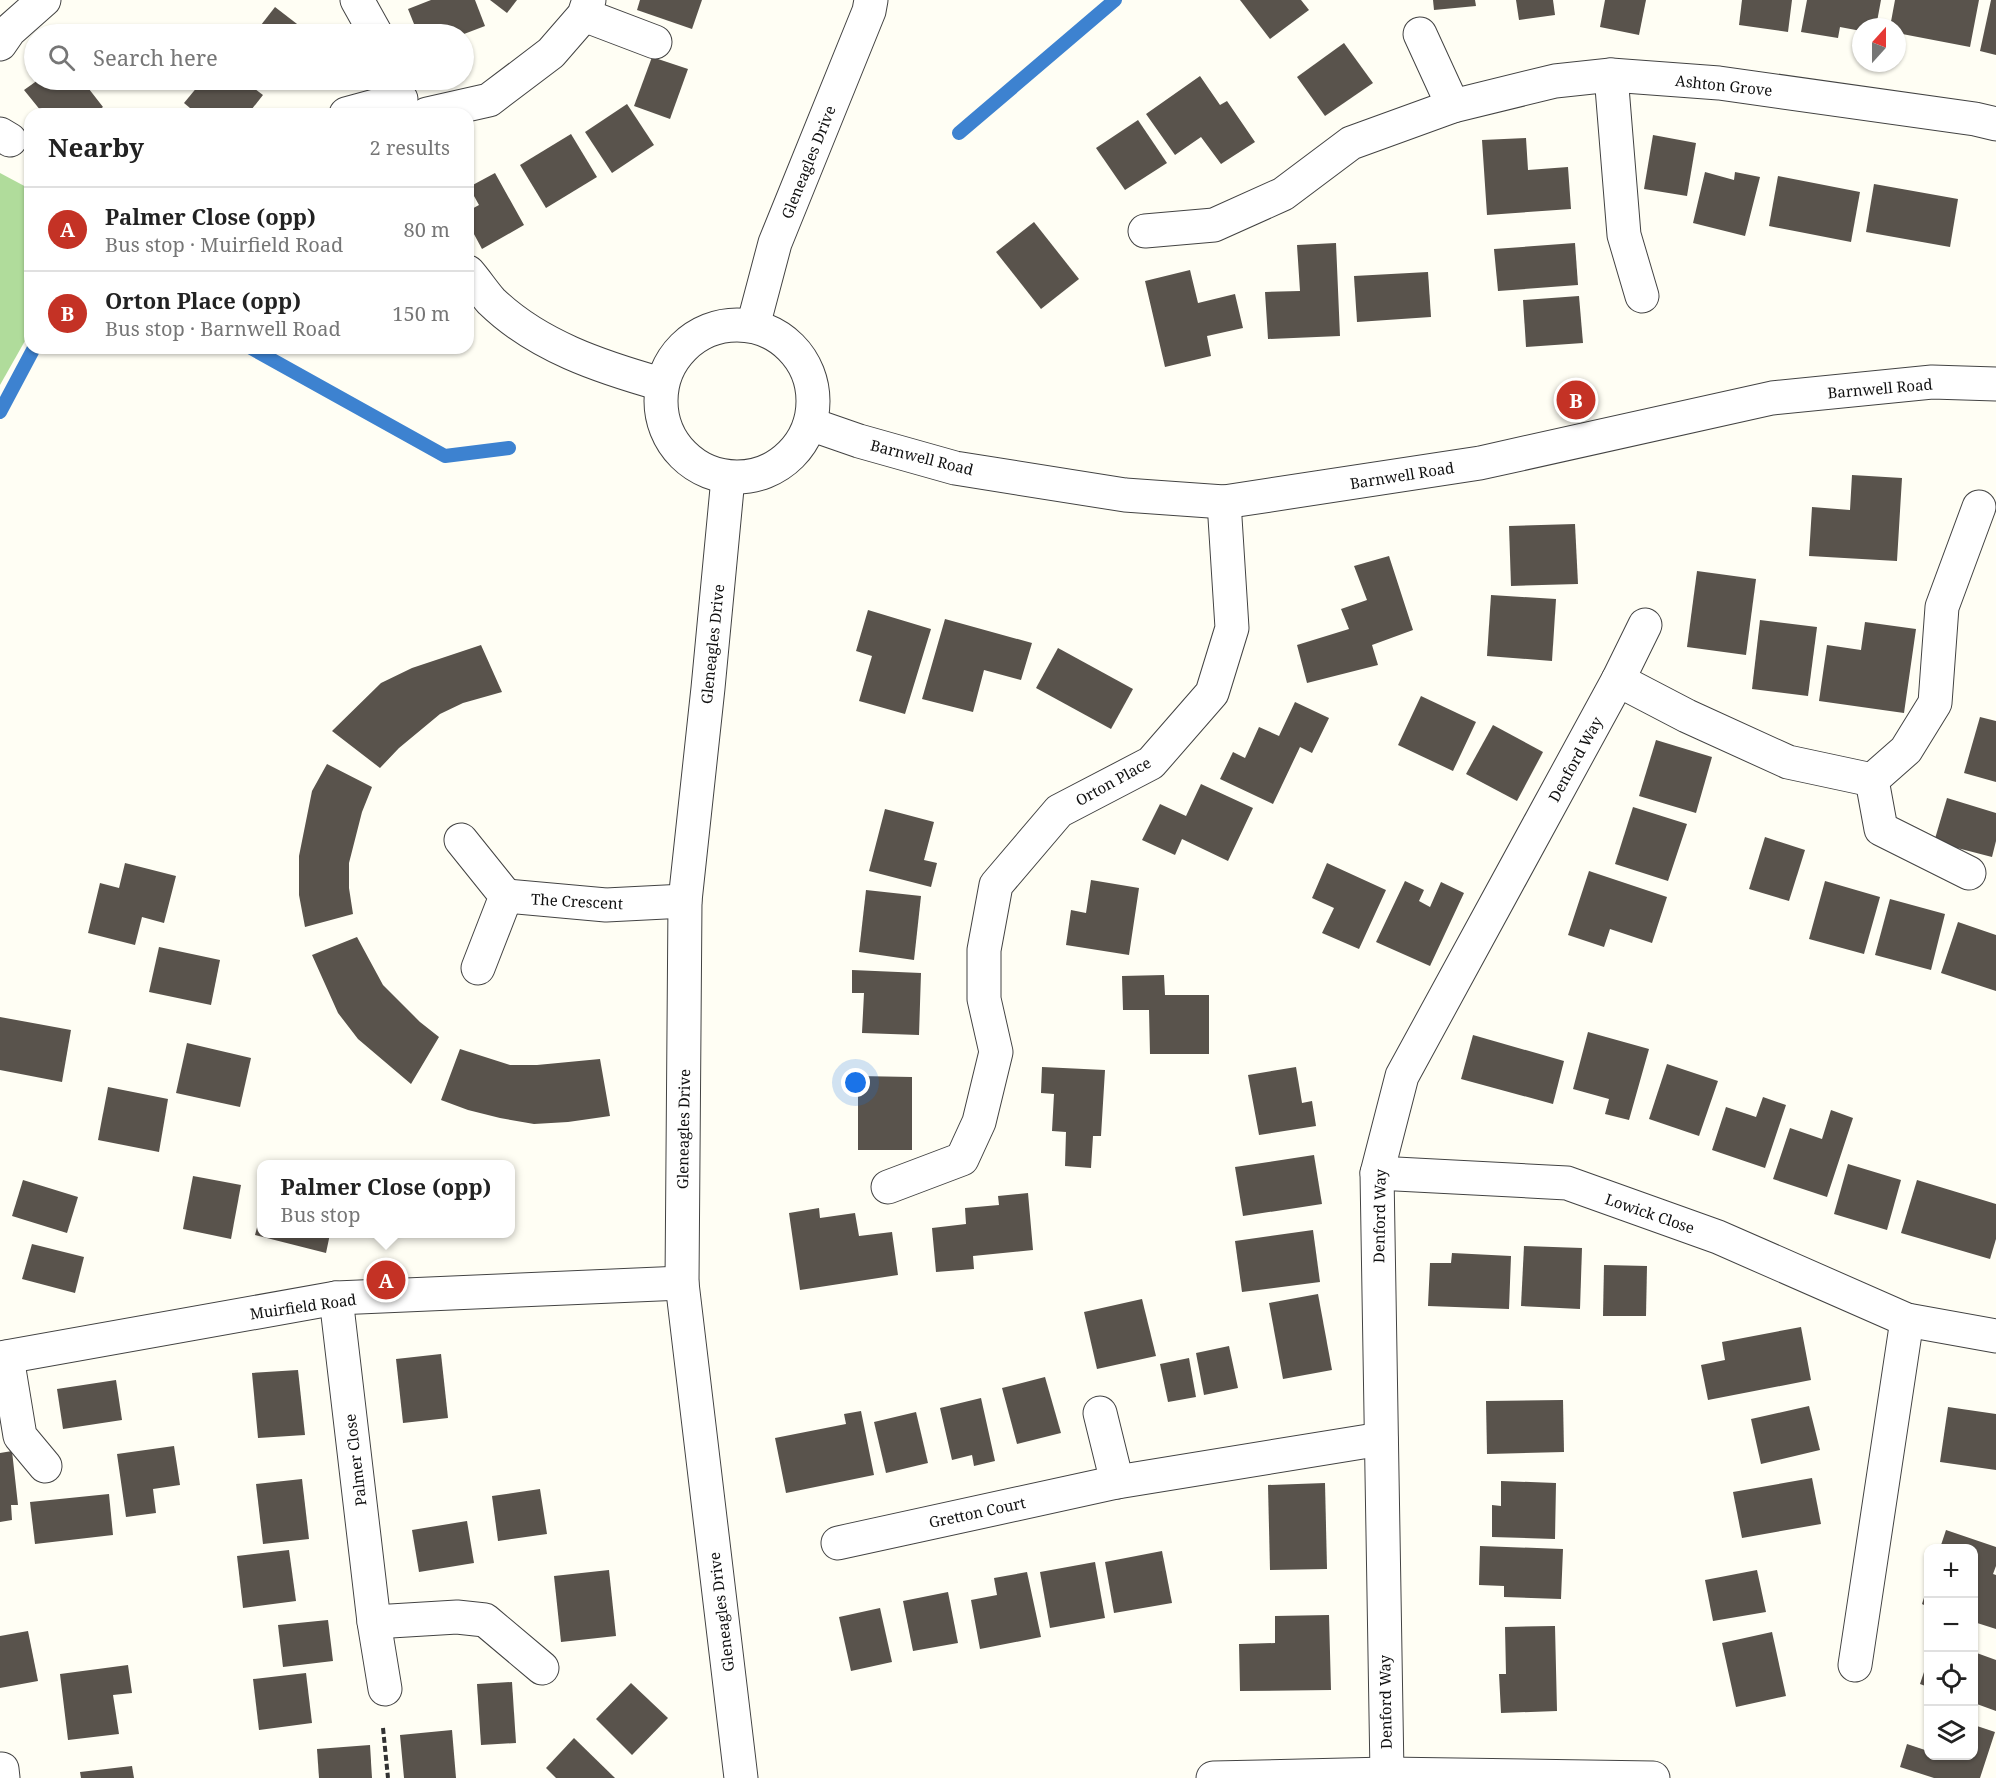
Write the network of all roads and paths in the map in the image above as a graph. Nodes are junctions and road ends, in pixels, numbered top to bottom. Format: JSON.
{"nodes":[{"id":1,"x":44,"y":0,"type":"edge"},
{"id":2,"x":357,"y":0,"type":"edge"},
{"id":3,"x":871,"y":0,"type":"edge"},
{"id":4,"x":586,"y":8,"type":"edge"},
{"id":5,"x":370,"y":24,"type":"edge"},
{"id":6,"x":1420,"y":34,"type":"dead end"},
{"id":7,"x":655,"y":42,"type":"dead end"},
{"id":8,"x":0,"y":44,"type":"edge"},
{"id":9,"x":1611,"y":75,"type":"junction"},
{"id":10,"x":407,"y":102,"type":"edge"},
{"id":11,"x":1453,"y":106,"type":"junction"},
{"id":12,"x":376,"y":108,"type":"edge"},
{"id":13,"x":1996,"y":124,"type":"edge"},
{"id":14,"x":1145,"y":231,"type":"dead end"},
{"id":15,"x":474,"y":280,"type":"edge"},
{"id":16,"x":1642,"y":296,"type":"dead end"},
{"id":17,"x":753,"y":326,"type":"junction"},
{"id":18,"x":661,"y":384,"type":"junction"},
{"id":19,"x":1996,"y":384,"type":"edge"},
{"id":20,"x":810,"y":424,"type":"junction"},
{"id":21,"x":728,"y":478,"type":"junction"},
{"id":22,"x":1224,"y":502,"type":"junction"},
{"id":23,"x":1979,"y":507,"type":"dead end"},
{"id":24,"x":1646,"y":625,"type":"dead end"},
{"id":25,"x":1618,"y":680,"type":"junction"},
{"id":26,"x":1872,"y":780,"type":"junction"},
{"id":27,"x":461,"y":840,"type":"dead end"},
{"id":28,"x":1969,"y":873,"type":"dead end"},
{"id":29,"x":506,"y":896,"type":"junction"},
{"id":30,"x":685,"y":901,"type":"junction"},
{"id":31,"x":478,"y":968,"type":"dead end"},
{"id":32,"x":1377,"y":1173,"type":"junction"},
{"id":33,"x":888,"y":1186,"type":"dead end"},
{"id":34,"x":682,"y":1283,"type":"junction"},
{"id":35,"x":336,"y":1298,"type":"junction"},
{"id":36,"x":1907,"y":1320,"type":"junction"},
{"id":37,"x":1996,"y":1336,"type":"edge"},
{"id":38,"x":3,"y":1358,"type":"edge"},
{"id":39,"x":1100,"y":1413,"type":"dead end"},
{"id":40,"x":1381,"y":1439,"type":"junction"},
{"id":41,"x":45,"y":1466,"type":"dead end"},
{"id":42,"x":1117,"y":1482,"type":"junction"},
{"id":43,"x":838,"y":1543,"type":"dead end"},
{"id":44,"x":374,"y":1622,"type":"junction"},
{"id":45,"x":1855,"y":1665,"type":"dead end"},
{"id":46,"x":542,"y":1668,"type":"dead end"},
{"id":47,"x":385,"y":1689,"type":"joint"},
{"id":48,"x":1387,"y":1774,"type":"junction"},
{"id":49,"x":388,"y":1778,"type":"edge"},
{"id":50,"x":741,"y":1778,"type":"edge"},
{"id":51,"x":1214,"y":1778,"type":"edge"},
{"id":52,"x":1653,"y":1778,"type":"edge"}],
"edges":[{"from":1,"to":8,"type":"street"},
{"from":2,"to":5,"type":"street"},
{"from":3,"to":17,"type":"street","name":"Gleneagles Drive"},
{"from":4,"to":7,"type":"street"},
{"from":4,"to":10,"type":"street"},
{"from":6,"to":11,"type":"street"},
{"from":9,"to":11,"type":"street","name":"Ashton Grove"},
{"from":9,"to":13,"type":"street","name":"Ashton Grove"},
{"from":9,"to":16,"type":"street"},
{"from":10,"to":12,"type":"street"},
{"from":11,"to":14,"type":"street","name":"Ashton Grove"},
{"from":15,"to":18,"type":"street"},
{"from":17,"to":18,"type":"street"},
{"from":17,"to":20,"type":"street"},
{"from":18,"to":21,"type":"street"},
{"from":19,"to":22,"type":"street","name":"Barnwell Road"},
{"from":20,"to":21,"type":"street"},
{"from":20,"to":22,"type":"street","name":"Barnwell Road"},
{"from":21,"to":30,"type":"street","name":"Gleneagles Drive"},
{"from":22,"to":33,"type":"street","name":"Orton Place"},
{"from":23,"to":26,"type":"street"},
{"from":24,"to":25,"type":"street","name":"Denford Way"},
{"from":25,"to":26,"type":"street"},
{"from":25,"to":32,"type":"street","name":"Denford Way"},
{"from":26,"to":28,"type":"street"},
{"from":27,"to":29,"type":"street"},
{"from":29,"to":30,"type":"street","name":"The Crescent"},
{"from":29,"to":31,"type":"street"},
{"from":30,"to":34,"type":"street","name":"Gleneagles Drive"},
{"from":32,"to":36,"type":"street","name":"Lowick Close"},
{"from":32,"to":40,"type":"street","name":"Denford Way"},
{"from":34,"to":35,"type":"street","name":"Muirfield Road"},
{"from":34,"to":50,"type":"street","name":"Gleneagles Drive"},
{"from":35,"to":38,"type":"street","name":"Muirfield Road"},
{"from":35,"to":44,"type":"street","name":"Palmer Close"},
{"from":36,"to":37,"type":"street","name":"Lowick Close"},
{"from":36,"to":45,"type":"street"},
{"from":38,"to":41,"type":"street"},
{"from":39,"to":42,"type":"street"},
{"from":40,"to":42,"type":"street","name":"Gretton Court"},
{"from":40,"to":48,"type":"street","name":"Denford Way"},
{"from":42,"to":43,"type":"street","name":"Gretton Court"},
{"from":44,"to":46,"type":"street"},
{"from":44,"to":47,"type":"street","name":"Palmer Close"},
{"from":47,"to":49,"type":"path"},
{"from":48,"to":51,"type":"street"},
{"from":48,"to":52,"type":"street"}]}
